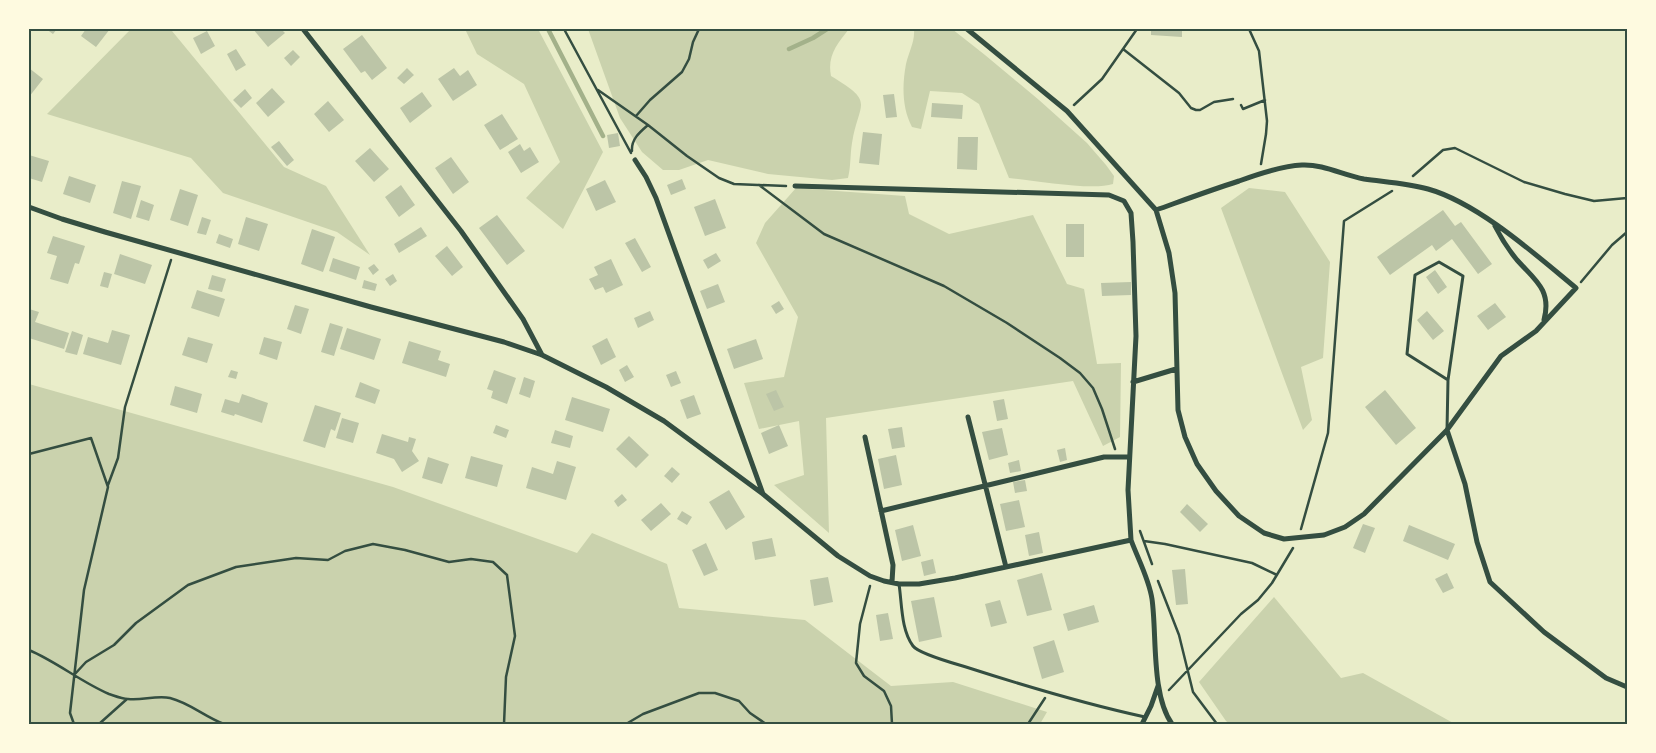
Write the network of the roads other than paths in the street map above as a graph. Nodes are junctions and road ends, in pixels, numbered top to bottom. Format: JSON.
{"nodes":[{"id":1,"x":303,"y":29,"type":"edge"},
{"id":2,"x":967,"y":29,"type":"edge"},
{"id":3,"x":635,"y":160,"type":"road end"},
{"id":4,"x":795,"y":186,"type":"road end"},
{"id":5,"x":29,"y":207,"type":"edge"},
{"id":6,"x":1156,"y":210,"type":"junction"},
{"id":7,"x":1494,"y":224,"type":"junction"},
{"id":8,"x":1536,"y":330,"type":"junction"},
{"id":9,"x":542,"y":355,"type":"junction"},
{"id":10,"x":1176,"y":369,"type":"junction"},
{"id":11,"x":1448,"y":380,"type":"junction"},
{"id":12,"x":1133,"y":382,"type":"junction"},
{"id":13,"x":968,"y":417,"type":"dead end"},
{"id":14,"x":1447,"y":430,"type":"junction"},
{"id":15,"x":865,"y":437,"type":"dead end"},
{"id":16,"x":1128,"y":457,"type":"junction"},
{"id":17,"x":985,"y":486,"type":"junction"},
{"id":18,"x":763,"y":494,"type":"junction"},
{"id":19,"x":881,"y":511,"type":"junction"},
{"id":20,"x":1131,"y":540,"type":"junction"},
{"id":21,"x":1006,"y":566,"type":"junction"},
{"id":22,"x":892,"y":582,"type":"junction"},
{"id":23,"x":899,"y":584,"type":"junction"},
{"id":24,"x":1159,"y":683,"type":"junction"},
{"id":25,"x":1627,"y":687,"type":"edge"},
{"id":26,"x":1146,"y":717,"type":"junction"},
{"id":27,"x":1142,"y":724,"type":"edge"},
{"id":28,"x":1172,"y":724,"type":"edge"}],
"edges":[{"from":1,"to":9,"type":"street"},
{"from":2,"to":6,"type":"street"},
{"from":3,"to":18,"type":"street"},
{"from":4,"to":12,"type":"street"},
{"from":5,"to":9,"type":"street"},
{"from":6,"to":7,"type":"street"},
{"from":6,"to":10,"type":"street"},
{"from":7,"to":8,"type":"street"},
{"from":7,"to":8,"type":"street"},
{"from":8,"to":14,"type":"street"},
{"from":9,"to":18,"type":"street"},
{"from":10,"to":12,"type":"street"},
{"from":10,"to":14,"type":"street"},
{"from":11,"to":11,"type":"lane"},
{"from":11,"to":14,"type":"lane"},
{"from":12,"to":16,"type":"street"},
{"from":13,"to":17,"type":"street"},
{"from":14,"to":25,"type":"street"},
{"from":15,"to":19,"type":"street"},
{"from":16,"to":17,"type":"street"},
{"from":16,"to":20,"type":"street"},
{"from":17,"to":19,"type":"street"},
{"from":17,"to":21,"type":"street"},
{"from":18,"to":22,"type":"street"},
{"from":19,"to":22,"type":"street"},
{"from":20,"to":21,"type":"street"},
{"from":20,"to":24,"type":"street"},
{"from":21,"to":23,"type":"street"},
{"from":22,"to":23,"type":"street"},
{"from":23,"to":26,"type":"lane"},
{"from":24,"to":26,"type":"street"},
{"from":24,"to":28,"type":"street"},
{"from":26,"to":27,"type":"street"}]}
